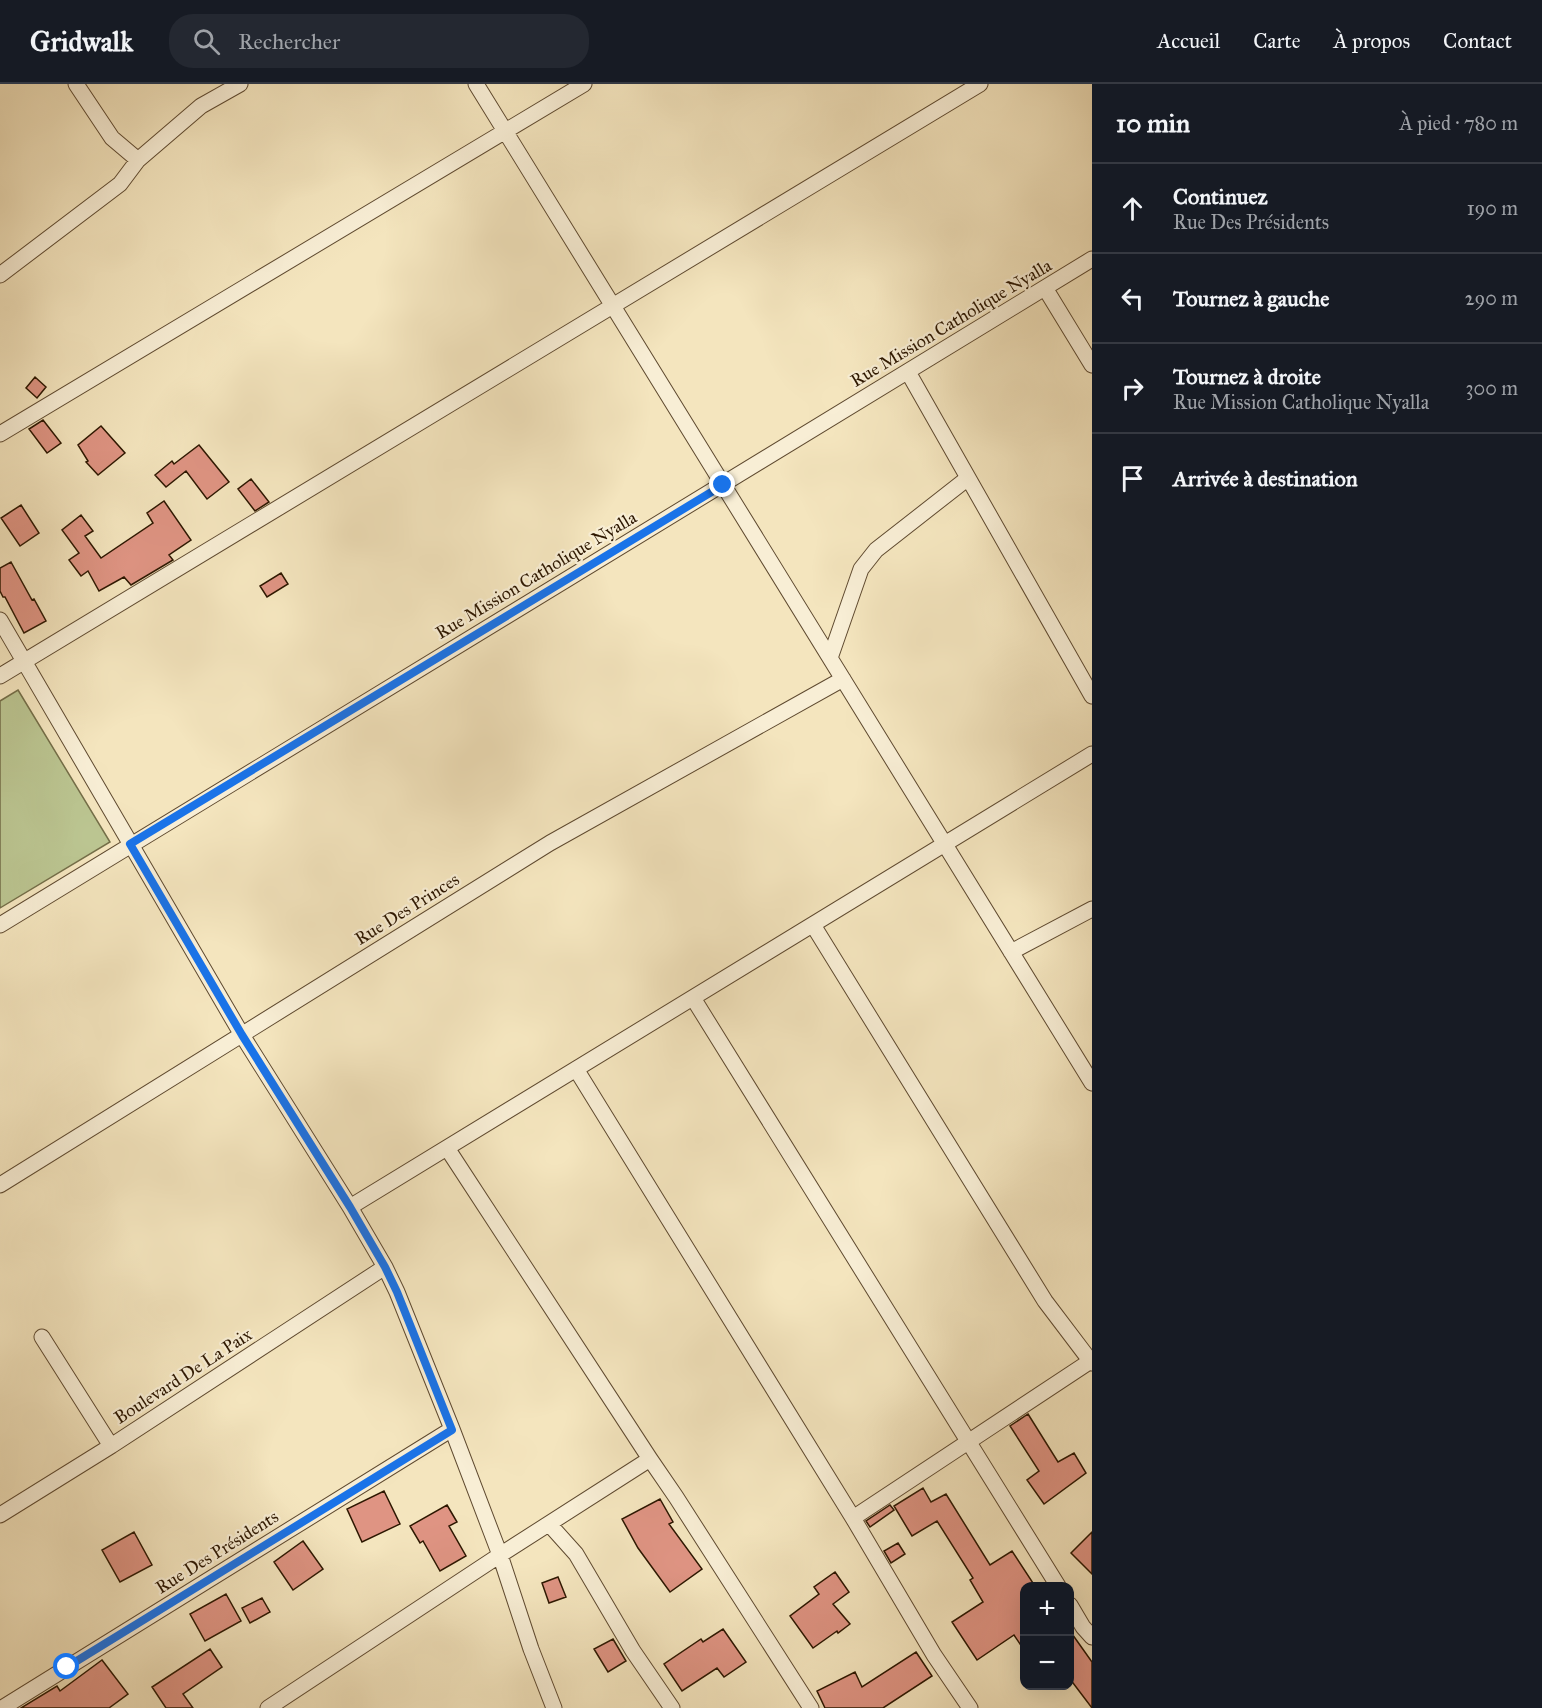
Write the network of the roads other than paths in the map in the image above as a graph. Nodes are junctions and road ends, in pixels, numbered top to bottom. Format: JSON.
{"nodes":[{"id":1,"x":76,"y":84,"type":"edge"},
{"id":2,"x":240,"y":84,"type":"edge"},
{"id":3,"x":476,"y":84,"type":"edge"},
{"id":4,"x":584,"y":84,"type":"edge"},
{"id":5,"x":980,"y":84,"type":"edge"},
{"id":6,"x":505,"y":131,"type":"junction"},
{"id":7,"x":138,"y":160,"type":"junction"},
{"id":8,"x":1092,"y":259,"type":"edge"},
{"id":9,"x":1,"y":273,"type":"edge"},
{"id":10,"x":1045,"y":288,"type":"junction"},
{"id":11,"x":613,"y":307,"type":"junction"},
{"id":12,"x":1092,"y":365,"type":"edge"},
{"id":13,"x":908,"y":372,"type":"junction"},
{"id":14,"x":0,"y":434,"type":"edge"},
{"id":15,"x":968,"y":477,"type":"junction"},
{"id":16,"x":723,"y":485,"type":"junction"},
{"id":17,"x":0,"y":620,"type":"edge"},
{"id":18,"x":830,"y":658,"type":"junction"},
{"id":19,"x":25,"y":661,"type":"junction"},
{"id":20,"x":0,"y":676,"type":"edge"},
{"id":21,"x":843,"y":679,"type":"junction"},
{"id":22,"x":1092,"y":696,"type":"edge"},
{"id":23,"x":1092,"y":754,"type":"edge"},
{"id":24,"x":130,"y":844,"type":"junction"},
{"id":25,"x":945,"y":844,"type":"junction"},
{"id":26,"x":1092,"y":909,"type":"edge"},
{"id":27,"x":0,"y":925,"type":"edge"},
{"id":28,"x":813,"y":925,"type":"junction"},
{"id":29,"x":1011,"y":952,"type":"junction"},
{"id":30,"x":693,"y":998,"type":"junction"},
{"id":31,"x":242,"y":1035,"type":"junction"},
{"id":32,"x":1085,"y":1059,"type":"edge"},
{"id":33,"x":576,"y":1069,"type":"junction"},
{"id":34,"x":1092,"y":1083,"type":"edge"},
{"id":35,"x":447,"y":1148,"type":"junction"},
{"id":36,"x":0,"y":1185,"type":"edge"},
{"id":37,"x":350,"y":1207,"type":"junction"},
{"id":38,"x":385,"y":1267,"type":"junction"},
{"id":39,"x":42,"y":1337,"type":"dead end"},
{"id":40,"x":1091,"y":1361,"type":"edge"},
{"id":41,"x":452,"y":1430,"type":"junction"},
{"id":42,"x":968,"y":1443,"type":"junction"},
{"id":43,"x":111,"y":1446,"type":"junction"},
{"id":44,"x":650,"y":1459,"type":"junction"},
{"id":45,"x":0,"y":1515,"type":"edge"},
{"id":46,"x":853,"y":1518,"type":"junction"},
{"id":47,"x":550,"y":1525,"type":"junction"},
{"id":48,"x":500,"y":1555,"type":"junction"},
{"id":49,"x":1055,"y":1582,"type":"edge"},
{"id":50,"x":1074,"y":1612,"type":"edge"},
{"id":51,"x":1092,"y":1637,"type":"edge"},
{"id":52,"x":2,"y":1708,"type":"edge"},
{"id":53,"x":268,"y":1708,"type":"edge"},
{"id":54,"x":554,"y":1708,"type":"edge"},
{"id":55,"x":672,"y":1708,"type":"edge"},
{"id":56,"x":811,"y":1708,"type":"edge"},
{"id":57,"x":970,"y":1708,"type":"edge"}],
"edges":[{"from":1,"to":7,"type":"street"},
{"from":2,"to":7,"type":"street"},
{"from":3,"to":6,"type":"street"},
{"from":4,"to":6,"type":"street"},
{"from":5,"to":11,"type":"street"},
{"from":6,"to":11,"type":"street"},
{"from":6,"to":14,"type":"street"},
{"from":7,"to":9,"type":"street"},
{"from":8,"to":10,"type":"street","name":"Rue Mission Catholique Nyalla"},
{"from":10,"to":12,"type":"street"},
{"from":10,"to":13,"type":"street","name":"Rue Mission Catholique Nyalla"},
{"from":11,"to":16,"type":"street"},
{"from":11,"to":19,"type":"street"},
{"from":13,"to":15,"type":"street"},
{"from":13,"to":16,"type":"street","name":"Rue Mission Catholique Nyalla"},
{"from":15,"to":18,"type":"street"},
{"from":15,"to":22,"type":"street"},
{"from":16,"to":18,"type":"street"},
{"from":16,"to":24,"type":"street","name":"Rue Mission Catholique Nyalla"},
{"from":17,"to":19,"type":"street"},
{"from":18,"to":21,"type":"street"},
{"from":19,"to":20,"type":"street"},
{"from":19,"to":24,"type":"street"},
{"from":21,"to":25,"type":"street"},
{"from":21,"to":31,"type":"street","name":"Rue Des Princes"},
{"from":23,"to":25,"type":"street"},
{"from":24,"to":27,"type":"street","name":"Rue Mission Catholique Nyalla"},
{"from":24,"to":31,"type":"street"},
{"from":25,"to":28,"type":"street"},
{"from":25,"to":29,"type":"street"},
{"from":26,"to":29,"type":"street"},
{"from":28,"to":30,"type":"street"},
{"from":28,"to":40,"type":"street"},
{"from":29,"to":32,"type":"street"},
{"from":30,"to":33,"type":"street"},
{"from":30,"to":42,"type":"street"},
{"from":31,"to":36,"type":"street","name":"Rue Des Princes"},
{"from":31,"to":37,"type":"street"},
{"from":32,"to":34,"type":"street"},
{"from":33,"to":35,"type":"street"},
{"from":33,"to":46,"type":"street"},
{"from":35,"to":37,"type":"street"},
{"from":35,"to":44,"type":"street"},
{"from":37,"to":38,"type":"street"},
{"from":38,"to":41,"type":"street"},
{"from":38,"to":43,"type":"street","name":"Boulevard De La Paix"},
{"from":39,"to":43,"type":"street"},
{"from":40,"to":42,"type":"street"},
{"from":41,"to":48,"type":"street"},
{"from":41,"to":52,"type":"street","name":"Rue Des Présidents"},
{"from":42,"to":46,"type":"street"},
{"from":42,"to":49,"type":"street"},
{"from":43,"to":45,"type":"street","name":"Boulevard De La Paix"},
{"from":44,"to":47,"type":"street"},
{"from":44,"to":56,"type":"street"},
{"from":46,"to":57,"type":"street"},
{"from":47,"to":48,"type":"street"},
{"from":47,"to":55,"type":"street"},
{"from":48,"to":53,"type":"street"},
{"from":48,"to":54,"type":"street"},
{"from":50,"to":51,"type":"street"}]}
